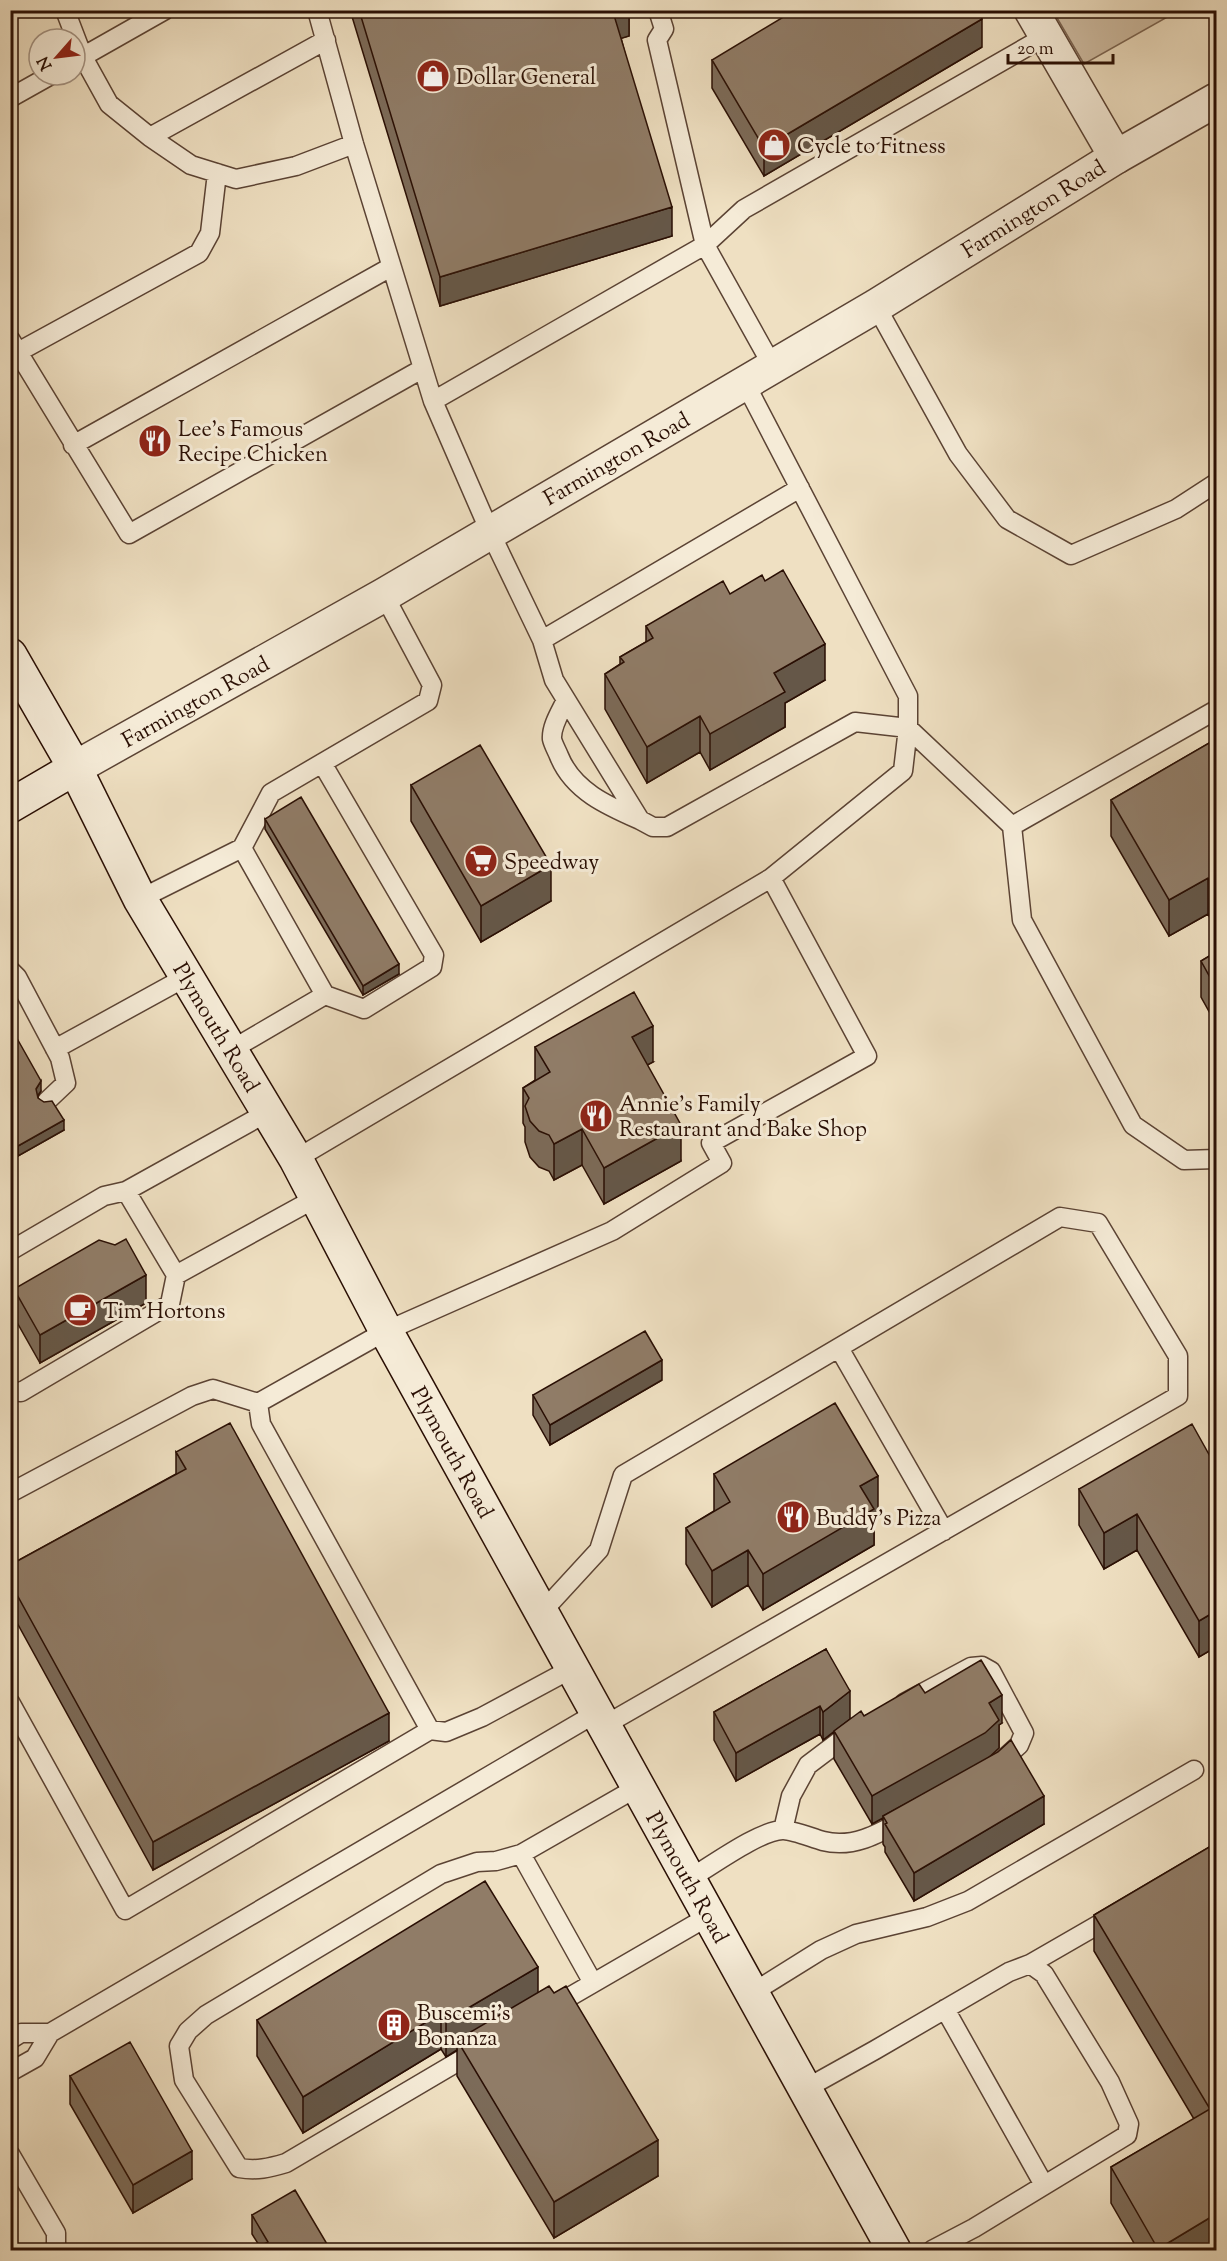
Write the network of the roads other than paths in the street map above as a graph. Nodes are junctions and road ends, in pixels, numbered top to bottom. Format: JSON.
{"nodes":[{"id":1,"x":65,"y":10,"type":"edge"},
{"id":2,"x":165,"y":10,"type":"edge"},
{"id":3,"x":317,"y":10,"type":"edge"},
{"id":4,"x":658,"y":10,"type":"edge"},
{"id":5,"x":673,"y":10,"type":"edge"},
{"id":6,"x":1039,"y":23,"type":"edge"},
{"id":7,"x":70,"y":27,"type":"edge"},
{"id":8,"x":664,"y":29,"type":"junction"},
{"id":9,"x":326,"y":39,"type":"junction"},
{"id":10,"x":87,"y":54,"type":"edge"},
{"id":11,"x":87,"y":71,"type":"edge"},
{"id":12,"x":30,"y":87,"type":"edge"},
{"id":13,"x":10,"y":98,"type":"edge"},
{"id":14,"x":1216,"y":102,"type":"edge"},
{"id":15,"x":150,"y":137,"type":"junction"},
{"id":16,"x":354,"y":144,"type":"junction"},
{"id":17,"x":1116,"y":157,"type":"junction"},
{"id":18,"x":217,"y":172,"type":"junction"},
{"id":19,"x":705,"y":245,"type":"junction"},
{"id":20,"x":391,"y":267,"type":"junction"},
{"id":21,"x":876,"y":306,"type":"junction"},
{"id":22,"x":14,"y":345,"type":"edge"},
{"id":23,"x":773,"y":367,"type":"junction"},
{"id":24,"x":422,"y":369,"type":"junction"},
{"id":25,"x":745,"y":383,"type":"junction"},
{"id":26,"x":433,"y":401,"type":"junction"},
{"id":27,"x":73,"y":445,"type":"junction"},
{"id":28,"x":1216,"y":483,"type":"edge"},
{"id":29,"x":800,"y":488,"type":"junction"},
{"id":30,"x":490,"y":532,"type":"junction"},
{"id":31,"x":384,"y":595,"type":"junction"},
{"id":32,"x":543,"y":640,"type":"junction"},
{"id":33,"x":10,"y":655,"type":"edge"},
{"id":34,"x":566,"y":700,"type":"junction"},
{"id":35,"x":1216,"y":710,"type":"edge"},
{"id":36,"x":908,"y":728,"type":"junction"},
{"id":37,"x":322,"y":763,"type":"junction"},
{"id":38,"x":75,"y":768,"type":"junction"},
{"id":39,"x":10,"y":806,"type":"edge"},
{"id":40,"x":640,"y":820,"type":"junction"},
{"id":41,"x":1012,"y":826,"type":"junction"},
{"id":42,"x":242,"y":848,"type":"junction"},
{"id":43,"x":771,"y":878,"type":"junction"},
{"id":44,"x":140,"y":899,"type":"junction"},
{"id":45,"x":13,"y":976,"type":"edge"},
{"id":46,"x":186,"y":977,"type":"junction"},
{"id":47,"x":325,"y":995,"type":"junction"},
{"id":48,"x":55,"y":1049,"type":"junction"},
{"id":49,"x":231,"y":1050,"type":"junction"},
{"id":50,"x":47,"y":1101,"type":"edge"},
{"id":51,"x":268,"y":1112,"type":"junction"},
{"id":52,"x":296,"y":1159,"type":"junction"},
{"id":53,"x":1216,"y":1159,"type":"edge"},
{"id":54,"x":126,"y":1191,"type":"junction"},
{"id":55,"x":316,"y":1198,"type":"junction"},
{"id":56,"x":10,"y":1251,"type":"edge"},
{"id":57,"x":176,"y":1275,"type":"junction"},
{"id":58,"x":386,"y":1330,"type":"junction"},
{"id":59,"x":839,"y":1348,"type":"junction"},
{"id":60,"x":16,"y":1391,"type":"edge"},
{"id":61,"x":258,"y":1403,"type":"junction"},
{"id":62,"x":10,"y":1493,"type":"edge"},
{"id":63,"x":944,"y":1531,"type":"junction"},
{"id":64,"x":542,"y":1612,"type":"junction"},
{"id":65,"x":573,"y":1668,"type":"junction"},
{"id":66,"x":10,"y":1702,"type":"edge"},
{"id":67,"x":890,"y":1710,"type":"edge"},
{"id":68,"x":601,"y":1719,"type":"junction"},
{"id":69,"x":870,"y":1720,"type":"edge"},
{"id":70,"x":430,"y":1730,"type":"junction"},
{"id":71,"x":1194,"y":1770,"type":"dead end"},
{"id":72,"x":981,"y":1776,"type":"edge"},
{"id":73,"x":638,"y":1787,"type":"junction"},
{"id":74,"x":920,"y":1810,"type":"edge"},
{"id":75,"x":783,"y":1830,"type":"junction"},
{"id":76,"x":521,"y":1854,"type":"junction"},
{"id":77,"x":689,"y":1879,"type":"junction"},
{"id":78,"x":1134,"y":1904,"type":"edge"},
{"id":79,"x":709,"y":1916,"type":"junction"},
{"id":80,"x":1030,"y":1964,"type":"junction"},
{"id":81,"x":593,"y":1983,"type":"junction"},
{"id":82,"x":752,"y":1993,"type":"junction"},
{"id":83,"x":945,"y":2009,"type":"junction"},
{"id":84,"x":542,"y":2013,"type":"edge"},
{"id":85,"x":50,"y":2033,"type":"junction"},
{"id":86,"x":10,"y":2040,"type":"edge"},
{"id":87,"x":490,"y":2043,"type":"edge"},
{"id":88,"x":10,"y":2072,"type":"edge"},
{"id":89,"x":805,"y":2089,"type":"junction"},
{"id":90,"x":10,"y":2154,"type":"edge"},
{"id":91,"x":1044,"y":2186,"type":"junction"},
{"id":92,"x":56,"y":2250,"type":"edge"},
{"id":93,"x":894,"y":2250,"type":"edge"},
{"id":94,"x":932,"y":2250,"type":"edge"}],
"edges":[{"from":1,"to":7,"type":"lane"},
{"from":2,"to":10,"type":"lane"},
{"from":3,"to":9,"type":"lane"},
{"from":4,"to":8,"type":"lane"},
{"from":5,"to":8,"type":"lane"},
{"from":6,"to":17,"type":"main road"},
{"from":6,"to":19,"type":"lane"},
{"from":8,"to":19,"type":"lane"},
{"from":9,"to":15,"type":"lane"},
{"from":9,"to":16,"type":"lane"},
{"from":11,"to":15,"type":"lane"},
{"from":12,"to":13,"type":"lane"},
{"from":14,"to":17,"type":"main road","name":"Farmington Road"},
{"from":15,"to":18,"type":"lane"},
{"from":16,"to":18,"type":"lane"},
{"from":16,"to":20,"type":"lane"},
{"from":17,"to":21,"type":"main road","name":"Farmington Road"},
{"from":18,"to":22,"type":"lane"},
{"from":19,"to":23,"type":"lane"},
{"from":19,"to":26,"type":"lane"},
{"from":20,"to":24,"type":"lane"},
{"from":20,"to":27,"type":"lane"},
{"from":21,"to":23,"type":"main road","name":"Farmington Road"},
{"from":21,"to":28,"type":"lane"},
{"from":22,"to":27,"type":"lane"},
{"from":23,"to":25,"type":"main road","name":"Farmington Road"},
{"from":24,"to":26,"type":"lane"},
{"from":24,"to":27,"type":"lane"},
{"from":25,"to":29,"type":"lane"},
{"from":25,"to":30,"type":"main road","name":"Farmington Road"},
{"from":26,"to":30,"type":"lane"},
{"from":29,"to":32,"type":"lane"},
{"from":29,"to":36,"type":"lane"},
{"from":30,"to":31,"type":"main road","name":"Farmington Road"},
{"from":30,"to":32,"type":"lane"},
{"from":31,"to":37,"type":"lane"},
{"from":31,"to":38,"type":"main road","name":"Farmington Road"},
{"from":32,"to":34,"type":"lane"},
{"from":33,"to":38,"type":"main road","name":"Plymouth Road"},
{"from":34,"to":40,"type":"lane"},
{"from":34,"to":40,"type":"lane"},
{"from":35,"to":41,"type":"lane"},
{"from":36,"to":40,"type":"lane"},
{"from":36,"to":41,"type":"lane"},
{"from":36,"to":43,"type":"lane"},
{"from":37,"to":42,"type":"lane"},
{"from":37,"to":47,"type":"lane"},
{"from":38,"to":39,"type":"main road","name":"Farmington Road"},
{"from":38,"to":44,"type":"main road","name":"Plymouth Road"},
{"from":41,"to":53,"type":"lane"},
{"from":42,"to":44,"type":"lane"},
{"from":42,"to":47,"type":"lane"},
{"from":43,"to":52,"type":"lane"},
{"from":43,"to":58,"type":"lane"},
{"from":44,"to":46,"type":"main road","name":"Plymouth Road"},
{"from":45,"to":48,"type":"lane"},
{"from":46,"to":48,"type":"lane"},
{"from":46,"to":49,"type":"main road","name":"Plymouth Road"},
{"from":47,"to":49,"type":"lane"},
{"from":48,"to":50,"type":"lane"},
{"from":49,"to":51,"type":"main road","name":"Plymouth Road"},
{"from":51,"to":52,"type":"main road","name":"Plymouth Road"},
{"from":51,"to":54,"type":"lane"},
{"from":52,"to":55,"type":"main road","name":"Plymouth Road"},
{"from":54,"to":56,"type":"lane"},
{"from":54,"to":57,"type":"lane"},
{"from":55,"to":57,"type":"lane"},
{"from":55,"to":58,"type":"main road","name":"Plymouth Road"},
{"from":57,"to":60,"type":"lane"},
{"from":58,"to":61,"type":"lane"},
{"from":58,"to":64,"type":"main road","name":"Plymouth Road"},
{"from":59,"to":63,"type":"lane"},
{"from":59,"to":63,"type":"lane"},
{"from":59,"to":64,"type":"lane"},
{"from":61,"to":62,"type":"lane"},
{"from":61,"to":70,"type":"lane"},
{"from":63,"to":68,"type":"lane"},
{"from":64,"to":65,"type":"main road","name":"Plymouth Road"},
{"from":65,"to":68,"type":"main road","name":"Plymouth Road"},
{"from":65,"to":70,"type":"lane"},
{"from":66,"to":70,"type":"lane"},
{"from":67,"to":72,"type":"lane"},
{"from":68,"to":73,"type":"main road","name":"Plymouth Road"},
{"from":68,"to":85,"type":"lane"},
{"from":69,"to":75,"type":"lane"},
{"from":71,"to":82,"type":"lane"},
{"from":73,"to":76,"type":"lane"},
{"from":73,"to":77,"type":"main road","name":"Plymouth Road"},
{"from":74,"to":75,"type":"lane"},
{"from":75,"to":77,"type":"lane"},
{"from":76,"to":81,"type":"lane"},
{"from":76,"to":87,"type":"lane"},
{"from":77,"to":79,"type":"main road","name":"Plymouth Road"},
{"from":78,"to":80,"type":"lane"},
{"from":79,"to":81,"type":"lane"},
{"from":79,"to":82,"type":"main road","name":"Plymouth Road"},
{"from":80,"to":83,"type":"lane"},
{"from":80,"to":91,"type":"lane"},
{"from":81,"to":84,"type":"lane"},
{"from":82,"to":89,"type":"main road","name":"Plymouth Road"},
{"from":83,"to":89,"type":"lane"},
{"from":83,"to":91,"type":"lane"},
{"from":85,"to":86,"type":"lane"},
{"from":85,"to":88,"type":"lane"},
{"from":89,"to":93,"type":"main road","name":"Plymouth Road"},
{"from":90,"to":92,"type":"lane"},
{"from":91,"to":94,"type":"lane"}]}
